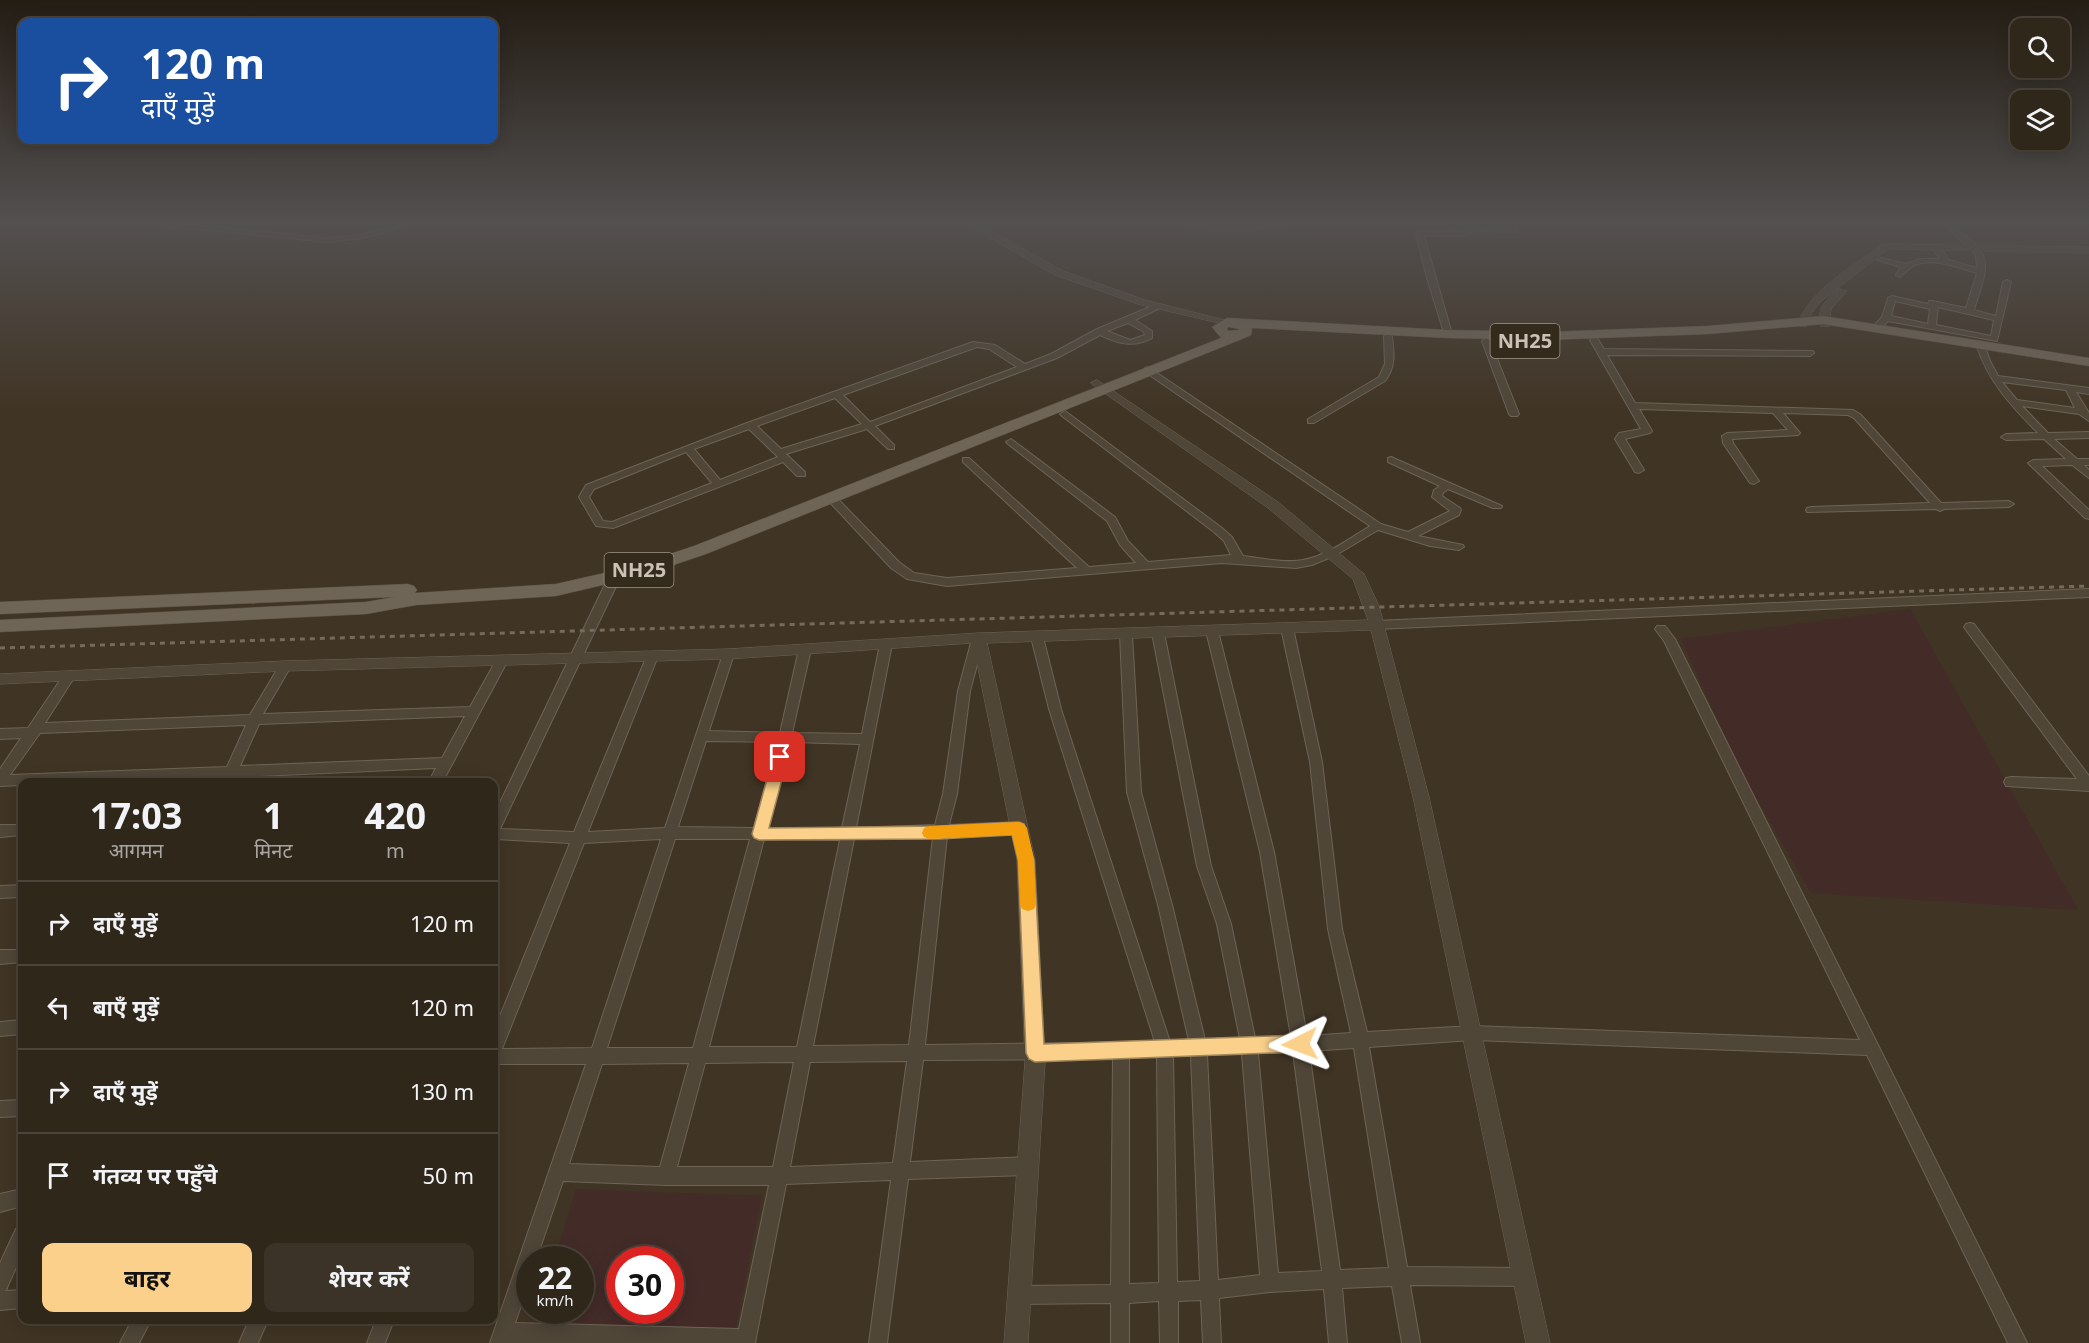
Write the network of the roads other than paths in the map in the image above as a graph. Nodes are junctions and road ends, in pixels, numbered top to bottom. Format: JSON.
{"nodes":[{"id":1,"x":1094,"y":286,"type":"edge"},
{"id":2,"x":1433,"y":286,"type":"edge"},
{"id":3,"x":1835,"y":286,"type":"edge"},
{"id":4,"x":1849,"y":286,"type":"edge"},
{"id":5,"x":1977,"y":286,"type":"edge"},
{"id":6,"x":2006,"y":286,"type":"edge"},
{"id":7,"x":1163,"y":307,"type":"junction"},
{"id":8,"x":1934,"y":308,"type":"junction"},
{"id":9,"x":1969,"y":311,"type":"junction"},
{"id":10,"x":1999,"y":319,"type":"junction"},
{"id":11,"x":1129,"y":320,"type":"junction"},
{"id":12,"x":1803,"y":322,"type":"junction"},
{"id":13,"x":1824,"y":322,"type":"junction"},
{"id":14,"x":1881,"y":323,"type":"junction"},
{"id":15,"x":1932,"y":327,"type":"junction"},
{"id":16,"x":1231,"y":328,"type":"junction"},
{"id":17,"x":1100,"y":331,"type":"junction"},
{"id":18,"x":1448,"y":334,"type":"junction"},
{"id":19,"x":1388,"y":336,"type":"junction"},
{"id":20,"x":1486,"y":341,"type":"junction"},
{"id":21,"x":1597,"y":346,"type":"junction"},
{"id":22,"x":1980,"y":346,"type":"junction"},
{"id":23,"x":1810,"y":353,"type":"dead end"},
{"id":24,"x":2089,"y":364,"type":"edge"},
{"id":25,"x":1023,"y":368,"type":"junction"},
{"id":26,"x":1148,"y":370,"type":"junction"},
{"id":27,"x":1996,"y":378,"type":"junction"},
{"id":28,"x":1100,"y":385,"type":"junction"},
{"id":29,"x":2069,"y":388,"type":"junction"},
{"id":30,"x":2089,"y":391,"type":"edge"},
{"id":31,"x":836,"y":394,"type":"junction"},
{"id":32,"x":2012,"y":402,"type":"junction"},
{"id":33,"x":1633,"y":406,"type":"junction"},
{"id":34,"x":1775,"y":409,"type":"junction"},
{"id":35,"x":1065,"y":414,"type":"dead end"},
{"id":36,"x":1514,"y":414,"type":"dead end"},
{"id":37,"x":2085,"y":415,"type":"edge"},
{"id":38,"x":1311,"y":421,"type":"dead end"},
{"id":39,"x":750,"y":425,"type":"junction"},
{"id":40,"x":869,"y":425,"type":"junction"},
{"id":41,"x":2089,"y":435,"type":"edge"},
{"id":42,"x":2046,"y":436,"type":"junction"},
{"id":43,"x":2006,"y":437,"type":"dead end"},
{"id":44,"x":1011,"y":442,"type":"dead end"},
{"id":45,"x":891,"y":447,"type":"dead end"},
{"id":46,"x":688,"y":448,"type":"junction"},
{"id":47,"x":781,"y":456,"type":"junction"},
{"id":48,"x":966,"y":460,"type":"dead end"},
{"id":49,"x":1391,"y":460,"type":"dead end"},
{"id":50,"x":2074,"y":462,"type":"junction"},
{"id":51,"x":2089,"y":462,"type":"edge"},
{"id":52,"x":1639,"y":470,"type":"dead end"},
{"id":53,"x":801,"y":474,"type":"dead end"},
{"id":54,"x":2089,"y":475,"type":"edge"},
{"id":55,"x":1754,"y":481,"type":"dead end"},
{"id":56,"x":718,"y":484,"type":"junction"},
{"id":57,"x":1447,"y":485,"type":"junction"},
{"id":58,"x":830,"y":497,"type":"junction"},
{"id":59,"x":2009,"y":504,"type":"dead end"},
{"id":60,"x":1497,"y":506,"type":"dead end"},
{"id":61,"x":1940,"y":508,"type":"junction"},
{"id":62,"x":1811,"y":510,"type":"dead end"},
{"id":63,"x":2089,"y":516,"type":"edge"},
{"id":64,"x":1377,"y":526,"type":"junction"},
{"id":65,"x":1409,"y":536,"type":"junction"},
{"id":66,"x":1459,"y":548,"type":"dead end"},
{"id":67,"x":1330,"y":553,"type":"junction"},
{"id":68,"x":1238,"y":558,"type":"junction"},
{"id":69,"x":1145,"y":565,"type":"junction"},
{"id":70,"x":1084,"y":569,"type":"junction"},
{"id":71,"x":615,"y":573,"type":"junction"},
{"id":72,"x":2089,"y":593,"type":"edge"},
{"id":73,"x":387,"y":598,"type":"junction"},
{"id":74,"x":0,"y":609,"type":"edge"},
{"id":75,"x":0,"y":620,"type":"edge"},
{"id":76,"x":0,"y":626,"type":"edge"},
{"id":77,"x":1376,"y":626,"type":"junction"},
{"id":78,"x":1970,"y":627,"type":"dead end"},
{"id":79,"x":1287,"y":628,"type":"junction"},
{"id":80,"x":1661,"y":629,"type":"dead end"},
{"id":81,"x":1212,"y":631,"type":"junction"},
{"id":82,"x":1158,"y":633,"type":"junction"},
{"id":83,"x":1126,"y":634,"type":"junction"},
{"id":84,"x":1037,"y":637,"type":"junction"},
{"id":85,"x":979,"y":638,"type":"junction"},
{"id":86,"x":886,"y":644,"type":"junction"},
{"id":87,"x":805,"y":649,"type":"junction"},
{"id":88,"x":728,"y":654,"type":"junction"},
{"id":89,"x":652,"y":656,"type":"junction"},
{"id":90,"x":574,"y":658,"type":"junction"},
{"id":91,"x":502,"y":660,"type":"junction"},
{"id":92,"x":288,"y":664,"type":"junction"},
{"id":93,"x":0,"y":672,"type":"edge"},
{"id":94,"x":69,"y":676,"type":"junction"},
{"id":95,"x":0,"y":679,"type":"edge"},
{"id":96,"x":474,"y":711,"type":"junction"},
{"id":97,"x":255,"y":718,"type":"junction"},
{"id":98,"x":34,"y":730,"type":"junction"},
{"id":99,"x":0,"y":734,"type":"edge"},
{"id":100,"x":701,"y":736,"type":"junction"},
{"id":101,"x":786,"y":737,"type":"junction"},
{"id":102,"x":867,"y":739,"type":"junction"},
{"id":103,"x":446,"y":763,"type":"junction"},
{"id":104,"x":229,"y":778,"type":"edge"},
{"id":105,"x":438,"y":778,"type":"edge"},
{"id":106,"x":0,"y":781,"type":"edge"},
{"id":107,"x":18,"y":781,"type":"edge"},
{"id":108,"x":2011,"y":782,"type":"dead end"},
{"id":109,"x":2089,"y":786,"type":"edge"},
{"id":110,"x":498,"y":820,"type":"edge"},
{"id":111,"x":1019,"y":828,"type":"junction"},
{"id":112,"x":18,"y":830,"type":"edge"},
{"id":113,"x":0,"y":831,"type":"edge"},
{"id":114,"x":940,"y":832,"type":"junction"},
{"id":115,"x":670,"y":833,"type":"junction"},
{"id":116,"x":498,"y":834,"type":"edge"},
{"id":117,"x":759,"y":834,"type":"junction"},
{"id":118,"x":848,"y":834,"type":"junction"},
{"id":119,"x":578,"y":838,"type":"junction"},
{"id":120,"x":18,"y":891,"type":"edge"},
{"id":121,"x":0,"y":892,"type":"edge"},
{"id":122,"x":18,"y":956,"type":"edge"},
{"id":123,"x":0,"y":957,"type":"edge"},
{"id":124,"x":18,"y":1027,"type":"edge"},
{"id":125,"x":0,"y":1029,"type":"edge"},
{"id":126,"x":1473,"y":1033,"type":"junction"},
{"id":127,"x":1360,"y":1038,"type":"junction"},
{"id":128,"x":498,"y":1039,"type":"edge"},
{"id":129,"x":1300,"y":1044,"type":"junction"},
{"id":130,"x":1249,"y":1046,"type":"junction"},
{"id":131,"x":1199,"y":1048,"type":"junction"},
{"id":132,"x":1873,"y":1048,"type":"junction"},
{"id":133,"x":1165,"y":1049,"type":"junction"},
{"id":134,"x":1121,"y":1052,"type":"junction"},
{"id":135,"x":1035,"y":1053,"type":"junction"},
{"id":136,"x":916,"y":1054,"type":"junction"},
{"id":137,"x":699,"y":1055,"type":"junction"},
{"id":138,"x":806,"y":1055,"type":"junction"},
{"id":139,"x":597,"y":1056,"type":"junction"},
{"id":140,"x":498,"y":1057,"type":"edge"},
{"id":141,"x":18,"y":1108,"type":"edge"},
{"id":142,"x":0,"y":1109,"type":"edge"},
{"id":143,"x":1028,"y":1166,"type":"junction"},
{"id":144,"x":557,"y":1172,"type":"junction"},
{"id":145,"x":900,"y":1172,"type":"junction"},
{"id":146,"x":666,"y":1176,"type":"junction"},
{"id":147,"x":780,"y":1176,"type":"junction"},
{"id":148,"x":18,"y":1199,"type":"edge"},
{"id":149,"x":0,"y":1203,"type":"edge"},
{"id":150,"x":18,"y":1244,"type":"edge"},
{"id":151,"x":1401,"y":1276,"type":"junction"},
{"id":152,"x":1524,"y":1277,"type":"junction"},
{"id":153,"x":1332,"y":1279,"type":"junction"},
{"id":154,"x":1270,"y":1283,"type":"junction"},
{"id":155,"x":0,"y":1284,"type":"edge"},
{"id":156,"x":1168,"y":1290,"type":"junction"},
{"id":157,"x":1210,"y":1290,"type":"junction"},
{"id":158,"x":1019,"y":1294,"type":"junction"},
{"id":159,"x":1120,"y":1294,"type":"junction"},
{"id":160,"x":18,"y":1299,"type":"edge"},
{"id":161,"x":0,"y":1301,"type":"edge"},
{"id":162,"x":140,"y":1324,"type":"edge"},
{"id":163,"x":256,"y":1324,"type":"edge"},
{"id":164,"x":383,"y":1324,"type":"edge"},
{"id":165,"x":500,"y":1338,"type":"edge"},
{"id":166,"x":614,"y":1339,"type":"edge"},
{"id":167,"x":747,"y":1341,"type":"edge"},
{"id":168,"x":129,"y":1343,"type":"edge"},
{"id":169,"x":248,"y":1343,"type":"edge"},
{"id":170,"x":376,"y":1343,"type":"edge"},
{"id":171,"x":878,"y":1343,"type":"edge"},
{"id":172,"x":1016,"y":1343,"type":"edge"},
{"id":173,"x":1120,"y":1343,"type":"edge"},
{"id":174,"x":1169,"y":1343,"type":"edge"},
{"id":175,"x":1212,"y":1343,"type":"edge"},
{"id":176,"x":1338,"y":1343,"type":"edge"},
{"id":177,"x":1411,"y":1343,"type":"edge"},
{"id":178,"x":1538,"y":1343,"type":"edge"},
{"id":179,"x":2018,"y":1343,"type":"edge"}],
"edges":[{"from":1,"to":7,"type":"street"},
{"from":2,"to":18,"type":"street"},
{"from":3,"to":12,"type":"street"},
{"from":4,"to":13,"type":"street"},
{"from":5,"to":9,"type":"street"},
{"from":6,"to":10,"type":"street"},
{"from":7,"to":11,"type":"street"},
{"from":7,"to":16,"type":"street"},
{"from":8,"to":9,"type":"street"},
{"from":8,"to":14,"type":"street"},
{"from":8,"to":15,"type":"street"},
{"from":9,"to":10,"type":"street"},
{"from":10,"to":15,"type":"street"},
{"from":11,"to":17,"type":"street"},
{"from":11,"to":17,"type":"street"},
{"from":12,"to":13,"type":"main road","number":"NH25"},
{"from":12,"to":18,"type":"main road","number":"NH25"},
{"from":12,"to":21,"type":"main road","number":"NH25"},
{"from":13,"to":14,"type":"main road","number":"NH25"},
{"from":13,"to":22,"type":"main road","number":"NH25"},
{"from":14,"to":15,"type":"street"},
{"from":14,"to":22,"type":"main road","number":"NH25"},
{"from":16,"to":18,"type":"main road","number":"NH25"},
{"from":16,"to":19,"type":"main road","number":"NH25"},
{"from":16,"to":26,"type":"main road","number":"NH25"},
{"from":16,"to":28,"type":"main road","number":"NH25"},
{"from":17,"to":25,"type":"street"},
{"from":19,"to":20,"type":"main road","number":"NH25"},
{"from":19,"to":38,"type":"street"},
{"from":20,"to":21,"type":"main road","number":"NH25"},
{"from":20,"to":36,"type":"street"},
{"from":21,"to":23,"type":"street"},
{"from":21,"to":33,"type":"street"},
{"from":22,"to":24,"type":"main road","number":"NH25"},
{"from":22,"to":27,"type":"street"},
{"from":25,"to":31,"type":"street"},
{"from":25,"to":40,"type":"street"},
{"from":26,"to":28,"type":"main road","number":"NH25"},
{"from":26,"to":64,"type":"street"},
{"from":27,"to":29,"type":"street"},
{"from":27,"to":32,"type":"street"},
{"from":28,"to":58,"type":"main road","number":"NH25"},
{"from":28,"to":67,"type":"street"},
{"from":28,"to":71,"type":"main road","number":"NH25"},
{"from":29,"to":30,"type":"street"},
{"from":29,"to":37,"type":"street"},
{"from":31,"to":39,"type":"street"},
{"from":31,"to":40,"type":"street"},
{"from":32,"to":37,"type":"street"},
{"from":32,"to":42,"type":"street"},
{"from":33,"to":34,"type":"street"},
{"from":33,"to":52,"type":"street"},
{"from":34,"to":55,"type":"street"},
{"from":34,"to":61,"type":"street"},
{"from":35,"to":68,"type":"street"},
{"from":39,"to":46,"type":"street"},
{"from":39,"to":47,"type":"street"},
{"from":40,"to":45,"type":"street"},
{"from":40,"to":47,"type":"street"},
{"from":41,"to":42,"type":"street"},
{"from":42,"to":43,"type":"street"},
{"from":42,"to":50,"type":"street"},
{"from":44,"to":69,"type":"street"},
{"from":46,"to":56,"type":"street"},
{"from":46,"to":56,"type":"street"},
{"from":47,"to":53,"type":"street"},
{"from":47,"to":56,"type":"street"},
{"from":48,"to":70,"type":"street"},
{"from":49,"to":57,"type":"street"},
{"from":50,"to":51,"type":"street"},
{"from":50,"to":54,"type":"street"},
{"from":50,"to":63,"type":"street"},
{"from":57,"to":60,"type":"street"},
{"from":57,"to":65,"type":"street"},
{"from":58,"to":70,"type":"street"},
{"from":58,"to":71,"type":"main road","number":"NH25"},
{"from":59,"to":61,"type":"street"},
{"from":61,"to":62,"type":"street"},
{"from":64,"to":65,"type":"street"},
{"from":64,"to":67,"type":"street"},
{"from":65,"to":66,"type":"street"},
{"from":67,"to":68,"type":"street"},
{"from":67,"to":77,"type":"street"},
{"from":68,"to":69,"type":"street"},
{"from":69,"to":70,"type":"street"},
{"from":71,"to":73,"type":"main road","number":"NH25"},
{"from":71,"to":90,"type":"street"},
{"from":72,"to":77,"type":"street"},
{"from":73,"to":74,"type":"main road","number":"NH25"},
{"from":73,"to":75,"type":"street"},
{"from":73,"to":76,"type":"main road","number":"NH25"},
{"from":77,"to":79,"type":"street"},
{"from":77,"to":126,"type":"street"},
{"from":78,"to":109,"type":"street"},
{"from":79,"to":81,"type":"street"},
{"from":79,"to":127,"type":"street"},
{"from":80,"to":132,"type":"street"},
{"from":81,"to":82,"type":"street"},
{"from":81,"to":129,"type":"street"},
{"from":82,"to":83,"type":"street"},
{"from":82,"to":130,"type":"street"},
{"from":83,"to":84,"type":"street"},
{"from":83,"to":131,"type":"street"},
{"from":84,"to":85,"type":"street"},
{"from":84,"to":133,"type":"street"},
{"from":85,"to":86,"type":"street"},
{"from":85,"to":111,"type":"street"},
{"from":85,"to":114,"type":"street"},
{"from":86,"to":87,"type":"street"},
{"from":86,"to":102,"type":"street"},
{"from":87,"to":88,"type":"street"},
{"from":87,"to":101,"type":"street"},
{"from":88,"to":89,"type":"street"},
{"from":88,"to":100,"type":"street"},
{"from":89,"to":90,"type":"street"},
{"from":89,"to":119,"type":"street"},
{"from":90,"to":91,"type":"street"},
{"from":90,"to":110,"type":"street"},
{"from":91,"to":92,"type":"street"},
{"from":91,"to":96,"type":"street"},
{"from":92,"to":93,"type":"street"},
{"from":92,"to":94,"type":"street"},
{"from":92,"to":97,"type":"street"},
{"from":94,"to":95,"type":"street"},
{"from":94,"to":98,"type":"street"},
{"from":96,"to":97,"type":"street"},
{"from":96,"to":103,"type":"street"},
{"from":97,"to":98,"type":"street"},
{"from":97,"to":104,"type":"street"},
{"from":98,"to":99,"type":"street"},
{"from":98,"to":106,"type":"street"},
{"from":100,"to":101,"type":"street"},
{"from":100,"to":115,"type":"street"},
{"from":101,"to":102,"type":"street"},
{"from":101,"to":117,"type":"street"},
{"from":102,"to":118,"type":"street"},
{"from":103,"to":104,"type":"street"},
{"from":103,"to":105,"type":"street"},
{"from":106,"to":107,"type":"street"},
{"from":108,"to":109,"type":"street"},
{"from":111,"to":114,"type":"street"},
{"from":111,"to":135,"type":"street"},
{"from":112,"to":113,"type":"street"},
{"from":114,"to":118,"type":"street"},
{"from":114,"to":136,"type":"street"},
{"from":115,"to":117,"type":"street"},
{"from":115,"to":119,"type":"street"},
{"from":115,"to":139,"type":"street"},
{"from":116,"to":119,"type":"street"},
{"from":117,"to":118,"type":"street"},
{"from":117,"to":137,"type":"street"},
{"from":118,"to":138,"type":"street"},
{"from":119,"to":128,"type":"street"},
{"from":120,"to":121,"type":"street"},
{"from":122,"to":123,"type":"street"},
{"from":124,"to":125,"type":"street"},
{"from":126,"to":127,"type":"street"},
{"from":126,"to":132,"type":"street"},
{"from":126,"to":152,"type":"street"},
{"from":127,"to":129,"type":"street"},
{"from":127,"to":151,"type":"street"},
{"from":129,"to":130,"type":"street"},
{"from":129,"to":153,"type":"street"},
{"from":130,"to":131,"type":"street"},
{"from":130,"to":154,"type":"street"},
{"from":131,"to":133,"type":"street"},
{"from":131,"to":157,"type":"street"},
{"from":132,"to":179,"type":"street"},
{"from":133,"to":134,"type":"street"},
{"from":133,"to":156,"type":"street"},
{"from":134,"to":135,"type":"street"},
{"from":134,"to":159,"type":"street"},
{"from":135,"to":136,"type":"street"},
{"from":135,"to":143,"type":"street"},
{"from":136,"to":138,"type":"street"},
{"from":136,"to":145,"type":"street"},
{"from":137,"to":138,"type":"street"},
{"from":137,"to":139,"type":"street"},
{"from":137,"to":146,"type":"street"},
{"from":138,"to":147,"type":"street"},
{"from":139,"to":140,"type":"street"},
{"from":139,"to":144,"type":"street"},
{"from":141,"to":142,"type":"street"},
{"from":143,"to":145,"type":"street"},
{"from":143,"to":158,"type":"street"},
{"from":144,"to":146,"type":"street"},
{"from":144,"to":165,"type":"street"},
{"from":145,"to":147,"type":"street"},
{"from":145,"to":171,"type":"street"},
{"from":146,"to":147,"type":"street"},
{"from":147,"to":167,"type":"street"},
{"from":148,"to":149,"type":"street"},
{"from":150,"to":155,"type":"street"},
{"from":151,"to":152,"type":"street"},
{"from":151,"to":153,"type":"street"},
{"from":151,"to":177,"type":"street"},
{"from":152,"to":178,"type":"street"},
{"from":153,"to":154,"type":"street"},
{"from":153,"to":176,"type":"street"},
{"from":154,"to":157,"type":"street"},
{"from":156,"to":157,"type":"street"},
{"from":156,"to":159,"type":"street"},
{"from":156,"to":174,"type":"street"},
{"from":157,"to":175,"type":"street"},
{"from":158,"to":159,"type":"street"},
{"from":158,"to":172,"type":"street"},
{"from":159,"to":173,"type":"street"},
{"from":160,"to":161,"type":"street"},
{"from":162,"to":168,"type":"street"},
{"from":163,"to":169,"type":"street"},
{"from":164,"to":170,"type":"street"},
{"from":165,"to":166,"type":"street"},
{"from":166,"to":167,"type":"street"}]}
